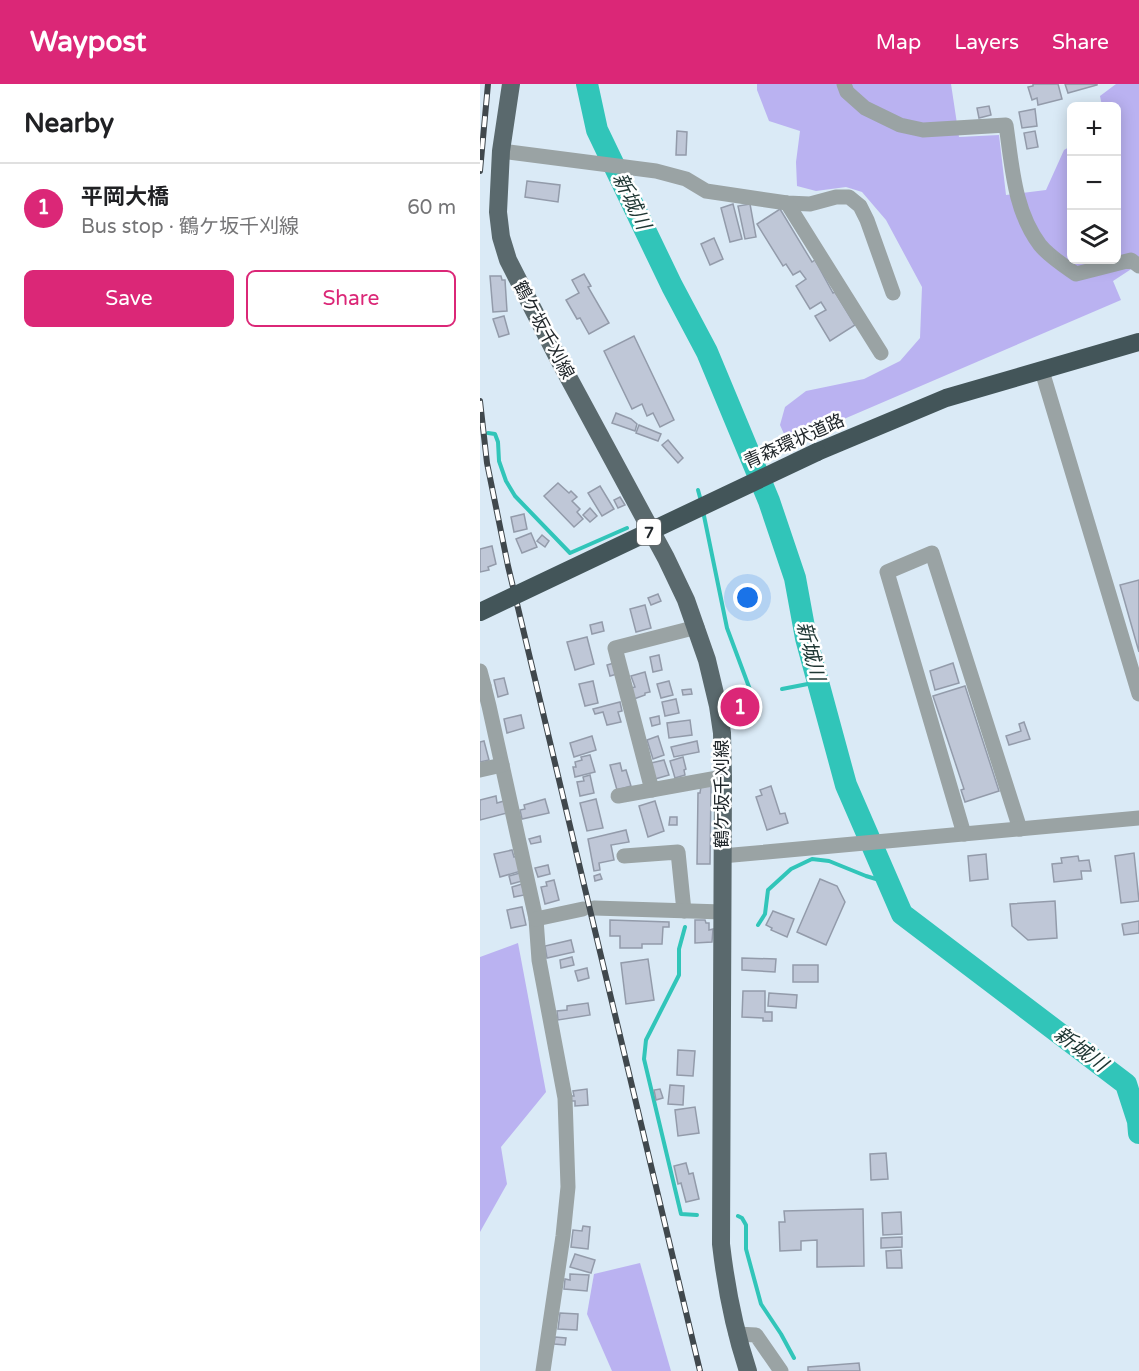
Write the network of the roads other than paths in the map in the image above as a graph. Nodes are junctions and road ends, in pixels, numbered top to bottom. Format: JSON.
{"nodes":[{"id":1,"x":510,"y":84,"type":"edge"},
{"id":2,"x":844,"y":84,"type":"edge"},
{"id":3,"x":501,"y":151,"type":"junction"},
{"id":4,"x":787,"y":203,"type":"junction"},
{"id":5,"x":1139,"y":266,"type":"edge"},
{"id":6,"x":893,"y":293,"type":"dead end"},
{"id":7,"x":1139,"y":342,"type":"edge"},
{"id":8,"x":880,"y":353,"type":"dead end"},
{"id":9,"x":1042,"y":371,"type":"junction"},
{"id":10,"x":480,"y":612,"type":"edge"},
{"id":11,"x":697,"y":627,"type":"junction"},
{"id":12,"x":480,"y":671,"type":"edge"},
{"id":13,"x":482,"y":687,"type":"edge"},
{"id":14,"x":1139,"y":694,"type":"edge"},
{"id":15,"x":502,"y":765,"type":"junction"},
{"id":16,"x":480,"y":770,"type":"edge"},
{"id":17,"x":723,"y":777,"type":"junction"},
{"id":18,"x":652,"y":790,"type":"junction"},
{"id":19,"x":618,"y":796,"type":"dead end"},
{"id":20,"x":1139,"y":818,"type":"edge"},
{"id":21,"x":1020,"y":829,"type":"junction"},
{"id":22,"x":964,"y":834,"type":"junction"},
{"id":23,"x":624,"y":856,"type":"dead end"},
{"id":24,"x":722,"y":856,"type":"junction"},
{"id":25,"x":684,"y":911,"type":"junction"},
{"id":26,"x":723,"y":912,"type":"junction"},
{"id":27,"x":536,"y":919,"type":"junction"},
{"id":28,"x":736,"y":1334,"type":"junction"},
{"id":29,"x":543,"y":1371,"type":"edge"},
{"id":30,"x":747,"y":1371,"type":"edge"},
{"id":31,"x":781,"y":1371,"type":"edge"}],
"edges":[{"from":1,"to":3,"type":"main road","name":"鶴ケ坂千刈線"},
{"from":2,"to":5,"type":"street"},
{"from":3,"to":4,"type":"street"},
{"from":3,"to":11,"type":"main road","name":"鶴ケ坂千刈線"},
{"from":4,"to":6,"type":"street"},
{"from":4,"to":8,"type":"street"},
{"from":7,"to":9,"type":"highway","name":"青森環状道路","number":"7"},
{"from":9,"to":10,"type":"highway","name":"青森環状道路","number":"7","bridge":true},
{"from":9,"to":14,"type":"street"},
{"from":11,"to":17,"type":"main road","name":"鶴ケ坂千刈線"},
{"from":11,"to":18,"type":"street"},
{"from":12,"to":13,"type":"street"},
{"from":13,"to":15,"type":"street"},
{"from":15,"to":16,"type":"street"},
{"from":15,"to":27,"type":"street"},
{"from":17,"to":18,"type":"street"},
{"from":17,"to":24,"type":"main road","name":"鶴ケ坂千刈線"},
{"from":18,"to":19,"type":"street"},
{"from":20,"to":21,"type":"street"},
{"from":21,"to":22,"type":"street"},
{"from":21,"to":22,"type":"street"},
{"from":22,"to":24,"type":"street"},
{"from":23,"to":25,"type":"street"},
{"from":24,"to":26,"type":"main road","name":"鶴ケ坂千刈線"},
{"from":25,"to":26,"type":"street"},
{"from":25,"to":27,"type":"street"},
{"from":26,"to":28,"type":"main road","name":"鶴ケ坂千刈線"},
{"from":27,"to":29,"type":"street"},
{"from":28,"to":30,"type":"main road","name":"鶴ケ坂千刈線"},
{"from":28,"to":31,"type":"street"}]}
